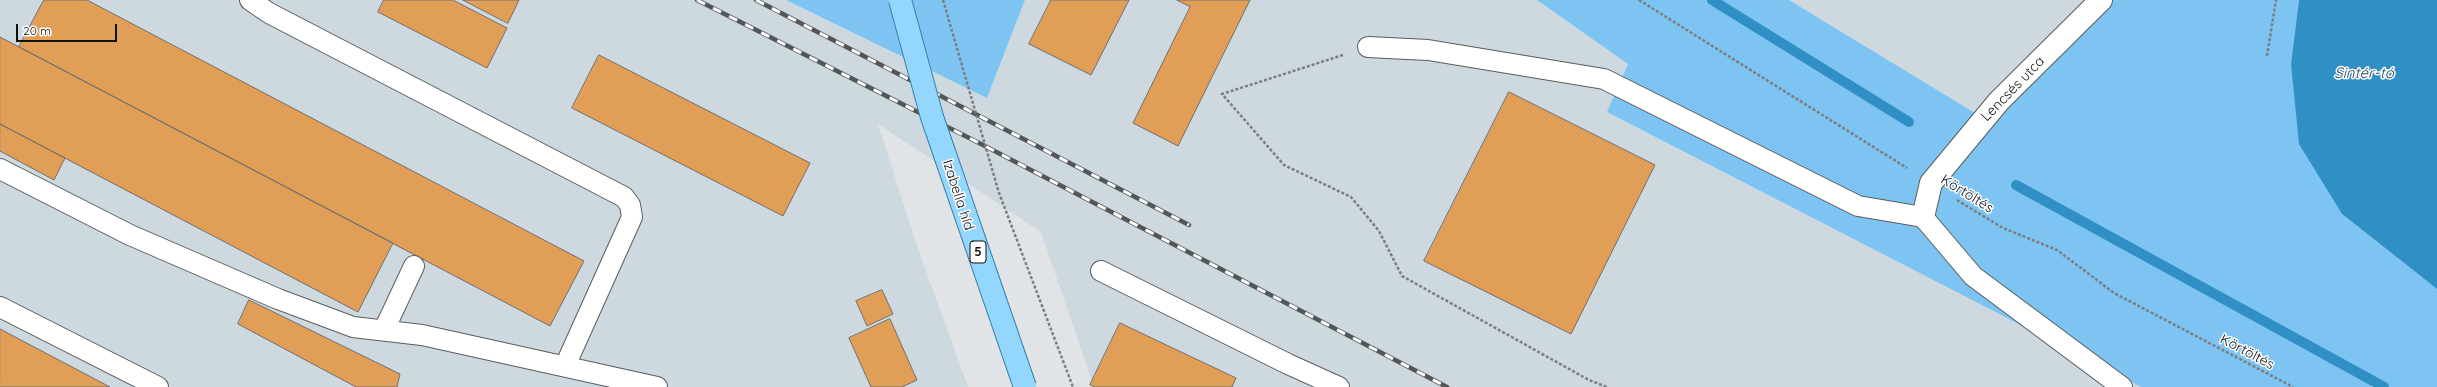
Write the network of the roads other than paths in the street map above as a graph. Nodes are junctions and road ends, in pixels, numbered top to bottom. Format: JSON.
{"nodes":[{"id":1,"x":250,"y":0,"type":"edge"},
{"id":2,"x":900,"y":0,"type":"edge"},
{"id":3,"x":2100,"y":0,"type":"edge"},
{"id":4,"x":1368,"y":47,"type":"road end"},
{"id":5,"x":0,"y":169,"type":"edge"},
{"id":6,"x":1923,"y":217,"type":"junction"},
{"id":7,"x":414,"y":266,"type":"dead end"},
{"id":8,"x":1101,"y":271,"type":"dead end"},
{"id":9,"x":0,"y":307,"type":"edge"},
{"id":10,"x":384,"y":330,"type":"junction"},
{"id":11,"x":566,"y":366,"type":"junction"},
{"id":12,"x":158,"y":387,"type":"edge"},
{"id":13,"x":657,"y":387,"type":"edge"},
{"id":14,"x":1025,"y":387,"type":"edge"},
{"id":15,"x":1339,"y":387,"type":"edge"},
{"id":16,"x":2122,"y":387,"type":"edge"}],
"edges":[{"from":1,"to":11,"type":"lane"},
{"from":2,"to":14,"type":"main road","name":"Izabella híd","number":"5","bridge":true},
{"from":3,"to":6,"type":"street","name":"Lencsés utca"},
{"from":4,"to":6,"type":"lane"},
{"from":5,"to":10,"type":"lane"},
{"from":6,"to":16,"type":"lane"},
{"from":7,"to":10,"type":"lane"},
{"from":8,"to":15,"type":"lane"},
{"from":9,"to":12,"type":"lane"},
{"from":10,"to":11,"type":"lane"},
{"from":11,"to":13,"type":"lane"}]}
